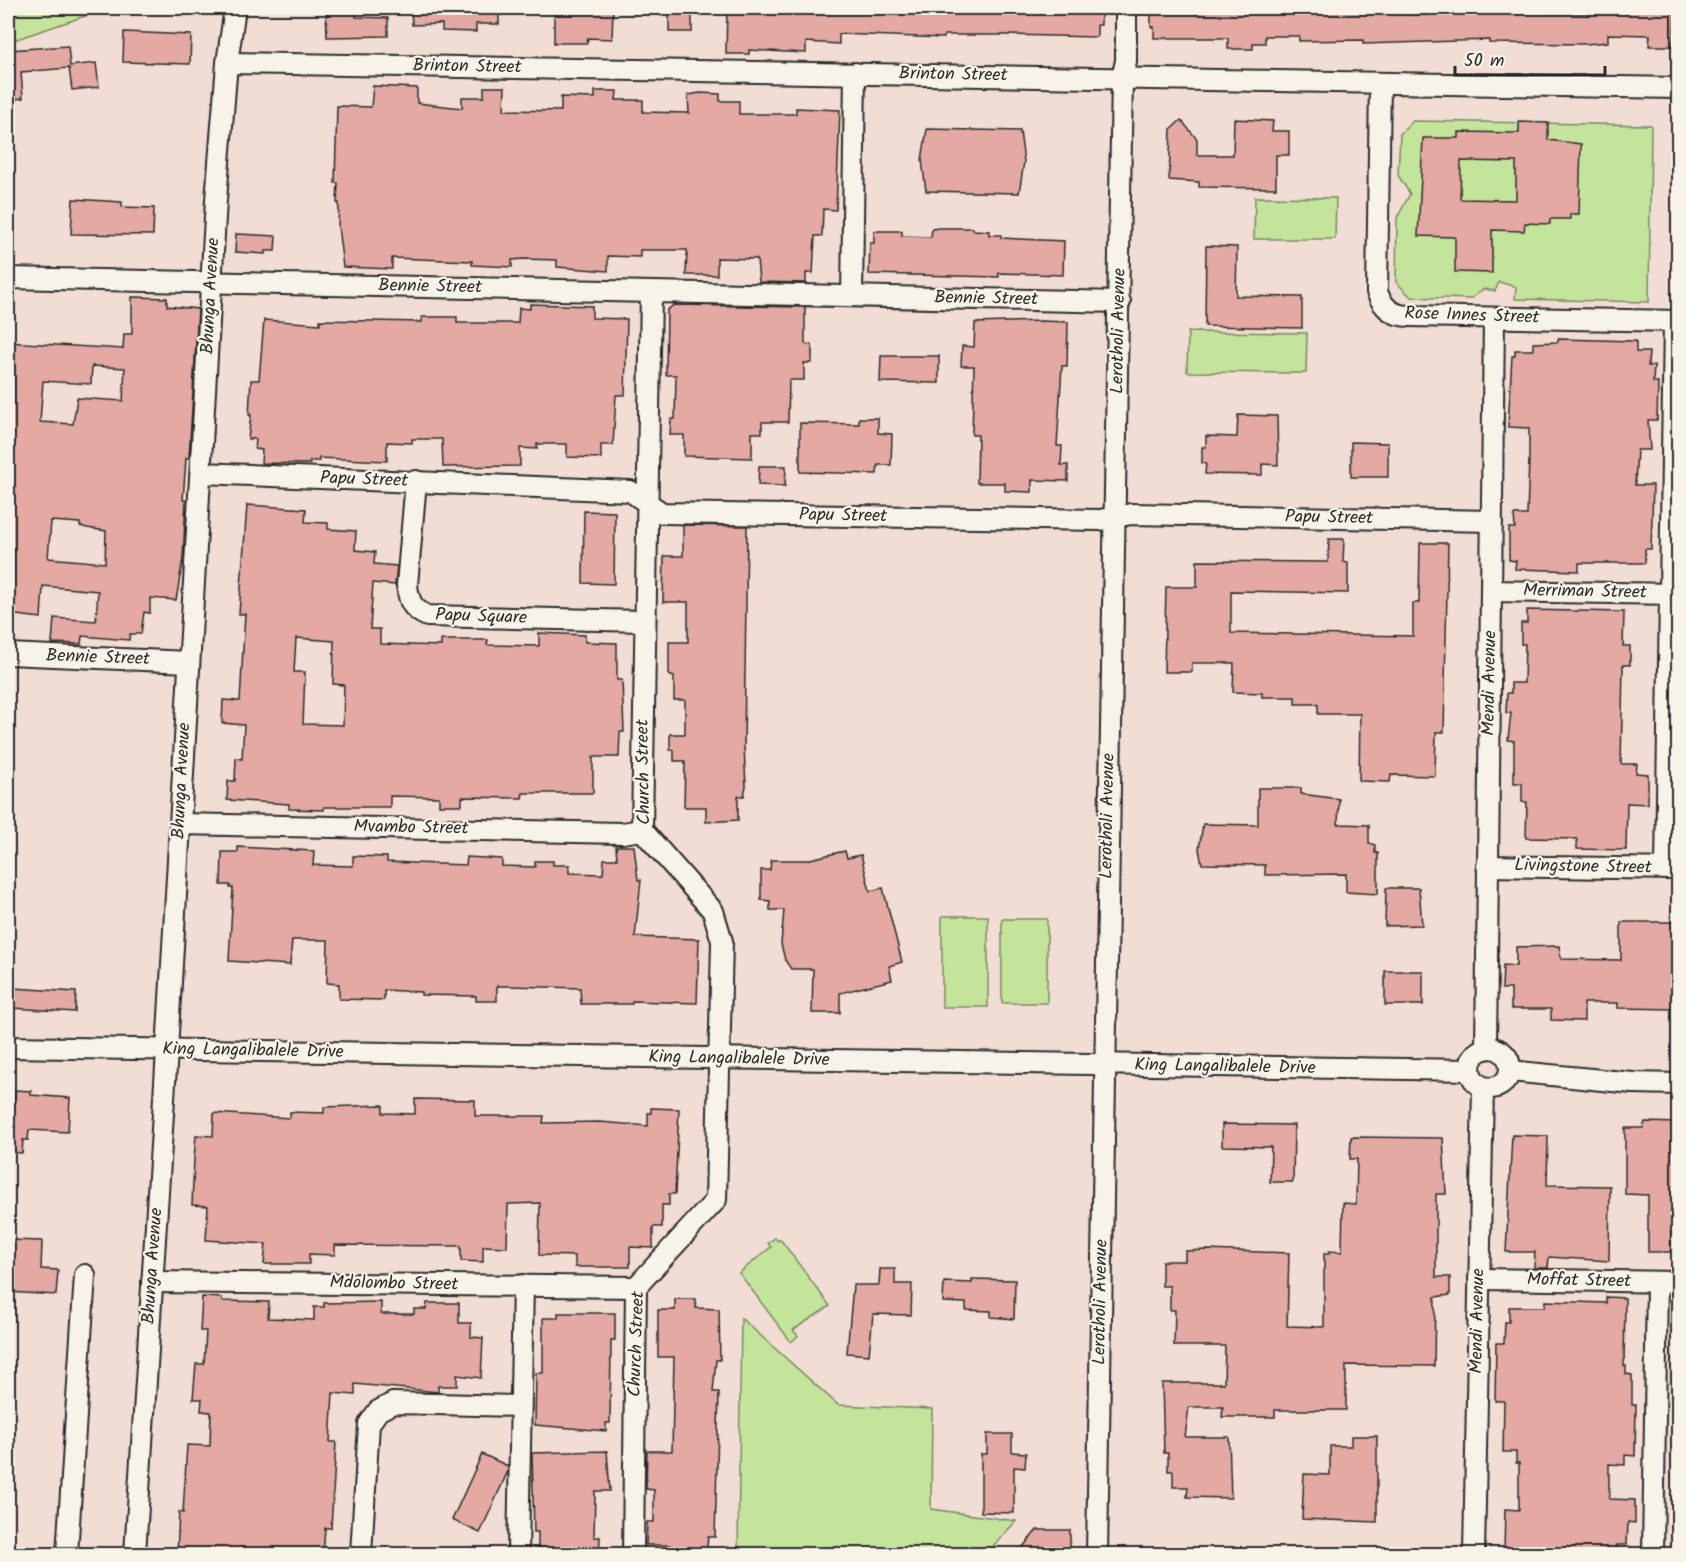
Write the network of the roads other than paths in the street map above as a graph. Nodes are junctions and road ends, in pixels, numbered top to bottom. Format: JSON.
{"nodes":[{"id":1,"x":236,"y":8,"type":"edge"},
{"id":2,"x":1126,"y":8,"type":"edge"},
{"id":3,"x":227,"y":63,"type":"junction"},
{"id":4,"x":855,"y":74,"type":"junction"},
{"id":5,"x":1122,"y":78,"type":"junction"},
{"id":6,"x":1380,"y":83,"type":"junction"},
{"id":7,"x":1678,"y":88,"type":"edge"},
{"id":8,"x":8,"y":278,"type":"edge"},
{"id":9,"x":212,"y":282,"type":"junction"},
{"id":10,"x":651,"y":292,"type":"junction"},
{"id":11,"x":852,"y":296,"type":"junction"},
{"id":12,"x":1120,"y":302,"type":"junction"},
{"id":13,"x":1494,"y":318,"type":"junction"},
{"id":14,"x":1676,"y":321,"type":"edge"},
{"id":15,"x":201,"y":473,"type":"junction"},
{"id":16,"x":416,"y":482,"type":"junction"},
{"id":17,"x":647,"y":502,"type":"junction"},
{"id":18,"x":1115,"y":517,"type":"junction"},
{"id":19,"x":1491,"y":521,"type":"junction"},
{"id":20,"x":1491,"y":591,"type":"junction"},
{"id":21,"x":1675,"y":594,"type":"edge"},
{"id":22,"x":644,"y":621,"type":"junction"},
{"id":23,"x":8,"y":654,"type":"edge"},
{"id":24,"x":189,"y":662,"type":"junction"},
{"id":25,"x":180,"y":824,"type":"junction"},
{"id":26,"x":642,"y":830,"type":"junction"},
{"id":27,"x":1487,"y":866,"type":"junction"},
{"id":28,"x":1672,"y":869,"type":"edge"},
{"id":29,"x":8,"y":1047,"type":"edge"},
{"id":30,"x":1486,"y":1049,"type":"junction"},
{"id":31,"x":167,"y":1051,"type":"junction"},
{"id":32,"x":722,"y":1058,"type":"junction"},
{"id":33,"x":1105,"y":1066,"type":"junction"},
{"id":34,"x":1470,"y":1070,"type":"junction"},
{"id":35,"x":1510,"y":1071,"type":"junction"},
{"id":36,"x":1678,"y":1084,"type":"edge"},
{"id":37,"x":1483,"y":1087,"type":"junction"},
{"id":38,"x":85,"y":1275,"type":"dead end"},
{"id":39,"x":1479,"y":1279,"type":"junction"},
{"id":40,"x":152,"y":1282,"type":"junction"},
{"id":41,"x":1657,"y":1282,"type":"junction"},
{"id":42,"x":1678,"y":1282,"type":"edge"},
{"id":43,"x":523,"y":1285,"type":"junction"},
{"id":44,"x":636,"y":1287,"type":"junction"},
{"id":45,"x":519,"y":1407,"type":"junction"},
{"id":46,"x":67,"y":1554,"type":"edge"},
{"id":47,"x":135,"y":1554,"type":"edge"},
{"id":48,"x":361,"y":1554,"type":"edge"},
{"id":49,"x":518,"y":1554,"type":"edge"},
{"id":50,"x":633,"y":1554,"type":"edge"},
{"id":51,"x":1097,"y":1554,"type":"edge"},
{"id":52,"x":1474,"y":1554,"type":"edge"},
{"id":53,"x":1653,"y":1554,"type":"edge"}],
"edges":[{"from":1,"to":3,"type":"street","name":"Bhunga Avenue"},
{"from":2,"to":5,"type":"street","name":"Lerotholi Avenue"},
{"from":3,"to":4,"type":"street","name":"Brinton Street"},
{"from":3,"to":9,"type":"street","name":"Bhunga Avenue"},
{"from":4,"to":5,"type":"street","name":"Brinton Street"},
{"from":4,"to":11,"type":"street"},
{"from":5,"to":6,"type":"street","name":"Brinton Street"},
{"from":5,"to":12,"type":"street","name":"Lerotholi Avenue"},
{"from":6,"to":7,"type":"street","name":"Brinton Street"},
{"from":6,"to":13,"type":"street","name":"Rose Innes Street"},
{"from":8,"to":9,"type":"street","name":"Bennie Street"},
{"from":9,"to":10,"type":"street","name":"Bennie Street"},
{"from":9,"to":15,"type":"street","name":"Bhunga Avenue"},
{"from":10,"to":11,"type":"street","name":"Bennie Street"},
{"from":10,"to":17,"type":"street","name":"Church Street"},
{"from":11,"to":12,"type":"street","name":"Bennie Street"},
{"from":12,"to":18,"type":"street","name":"Lerotholi Avenue"},
{"from":13,"to":14,"type":"street","name":"Rose Innes Street"},
{"from":13,"to":19,"type":"street","name":"Mendi Avenue"},
{"from":14,"to":21,"type":"street"},
{"from":15,"to":16,"type":"street","name":"Papu Street"},
{"from":15,"to":24,"type":"street","name":"Bhunga Avenue"},
{"from":16,"to":17,"type":"street","name":"Papu Street"},
{"from":16,"to":22,"type":"street","name":"Papu Square"},
{"from":17,"to":18,"type":"street","name":"Papu Street"},
{"from":17,"to":22,"type":"street","name":"Church Street"},
{"from":18,"to":19,"type":"street","name":"Papu Street"},
{"from":18,"to":33,"type":"street","name":"Lerotholi Avenue"},
{"from":19,"to":20,"type":"street","name":"Mendi Avenue"},
{"from":20,"to":21,"type":"street","name":"Merriman Street"},
{"from":20,"to":27,"type":"street","name":"Mendi Avenue"},
{"from":21,"to":28,"type":"street"},
{"from":22,"to":26,"type":"street","name":"Church Street"},
{"from":23,"to":24,"type":"street","name":"Bennie Street"},
{"from":24,"to":25,"type":"street","name":"Bhunga Avenue"},
{"from":25,"to":26,"type":"street","name":"Mvambo Street"},
{"from":25,"to":31,"type":"street","name":"Bhunga Avenue"},
{"from":26,"to":32,"type":"street","name":"Church Street"},
{"from":27,"to":28,"type":"street","name":"Livingstone Street"},
{"from":27,"to":30,"type":"street","name":"Mendi Avenue"},
{"from":29,"to":31,"type":"street","name":"King Langalibalele Drive"},
{"from":30,"to":34,"type":"street"},
{"from":30,"to":35,"type":"street"},
{"from":31,"to":32,"type":"street","name":"King Langalibalele Drive"},
{"from":31,"to":40,"type":"street","name":"Bhunga Avenue"},
{"from":32,"to":33,"type":"street","name":"King Langalibalele Drive"},
{"from":32,"to":44,"type":"street","name":"Church Street"},
{"from":33,"to":34,"type":"street","name":"King Langalibalele Drive"},
{"from":33,"to":51,"type":"street","name":"Lerotholi Avenue"},
{"from":34,"to":37,"type":"street"},
{"from":35,"to":36,"type":"street"},
{"from":35,"to":37,"type":"street"},
{"from":37,"to":39,"type":"street","name":"Mendi Avenue"},
{"from":38,"to":46,"type":"street"},
{"from":39,"to":41,"type":"street","name":"Moffat Street"},
{"from":39,"to":52,"type":"street","name":"Mendi Avenue"},
{"from":40,"to":43,"type":"street","name":"Mdolombo Street"},
{"from":40,"to":47,"type":"street","name":"Bhunga Avenue"},
{"from":41,"to":42,"type":"street","name":"Moffat Street"},
{"from":41,"to":53,"type":"street"},
{"from":43,"to":44,"type":"street","name":"Mdolombo Street"},
{"from":43,"to":45,"type":"street"},
{"from":44,"to":50,"type":"street","name":"Church Street"},
{"from":45,"to":48,"type":"street"},
{"from":45,"to":49,"type":"street"}]}
